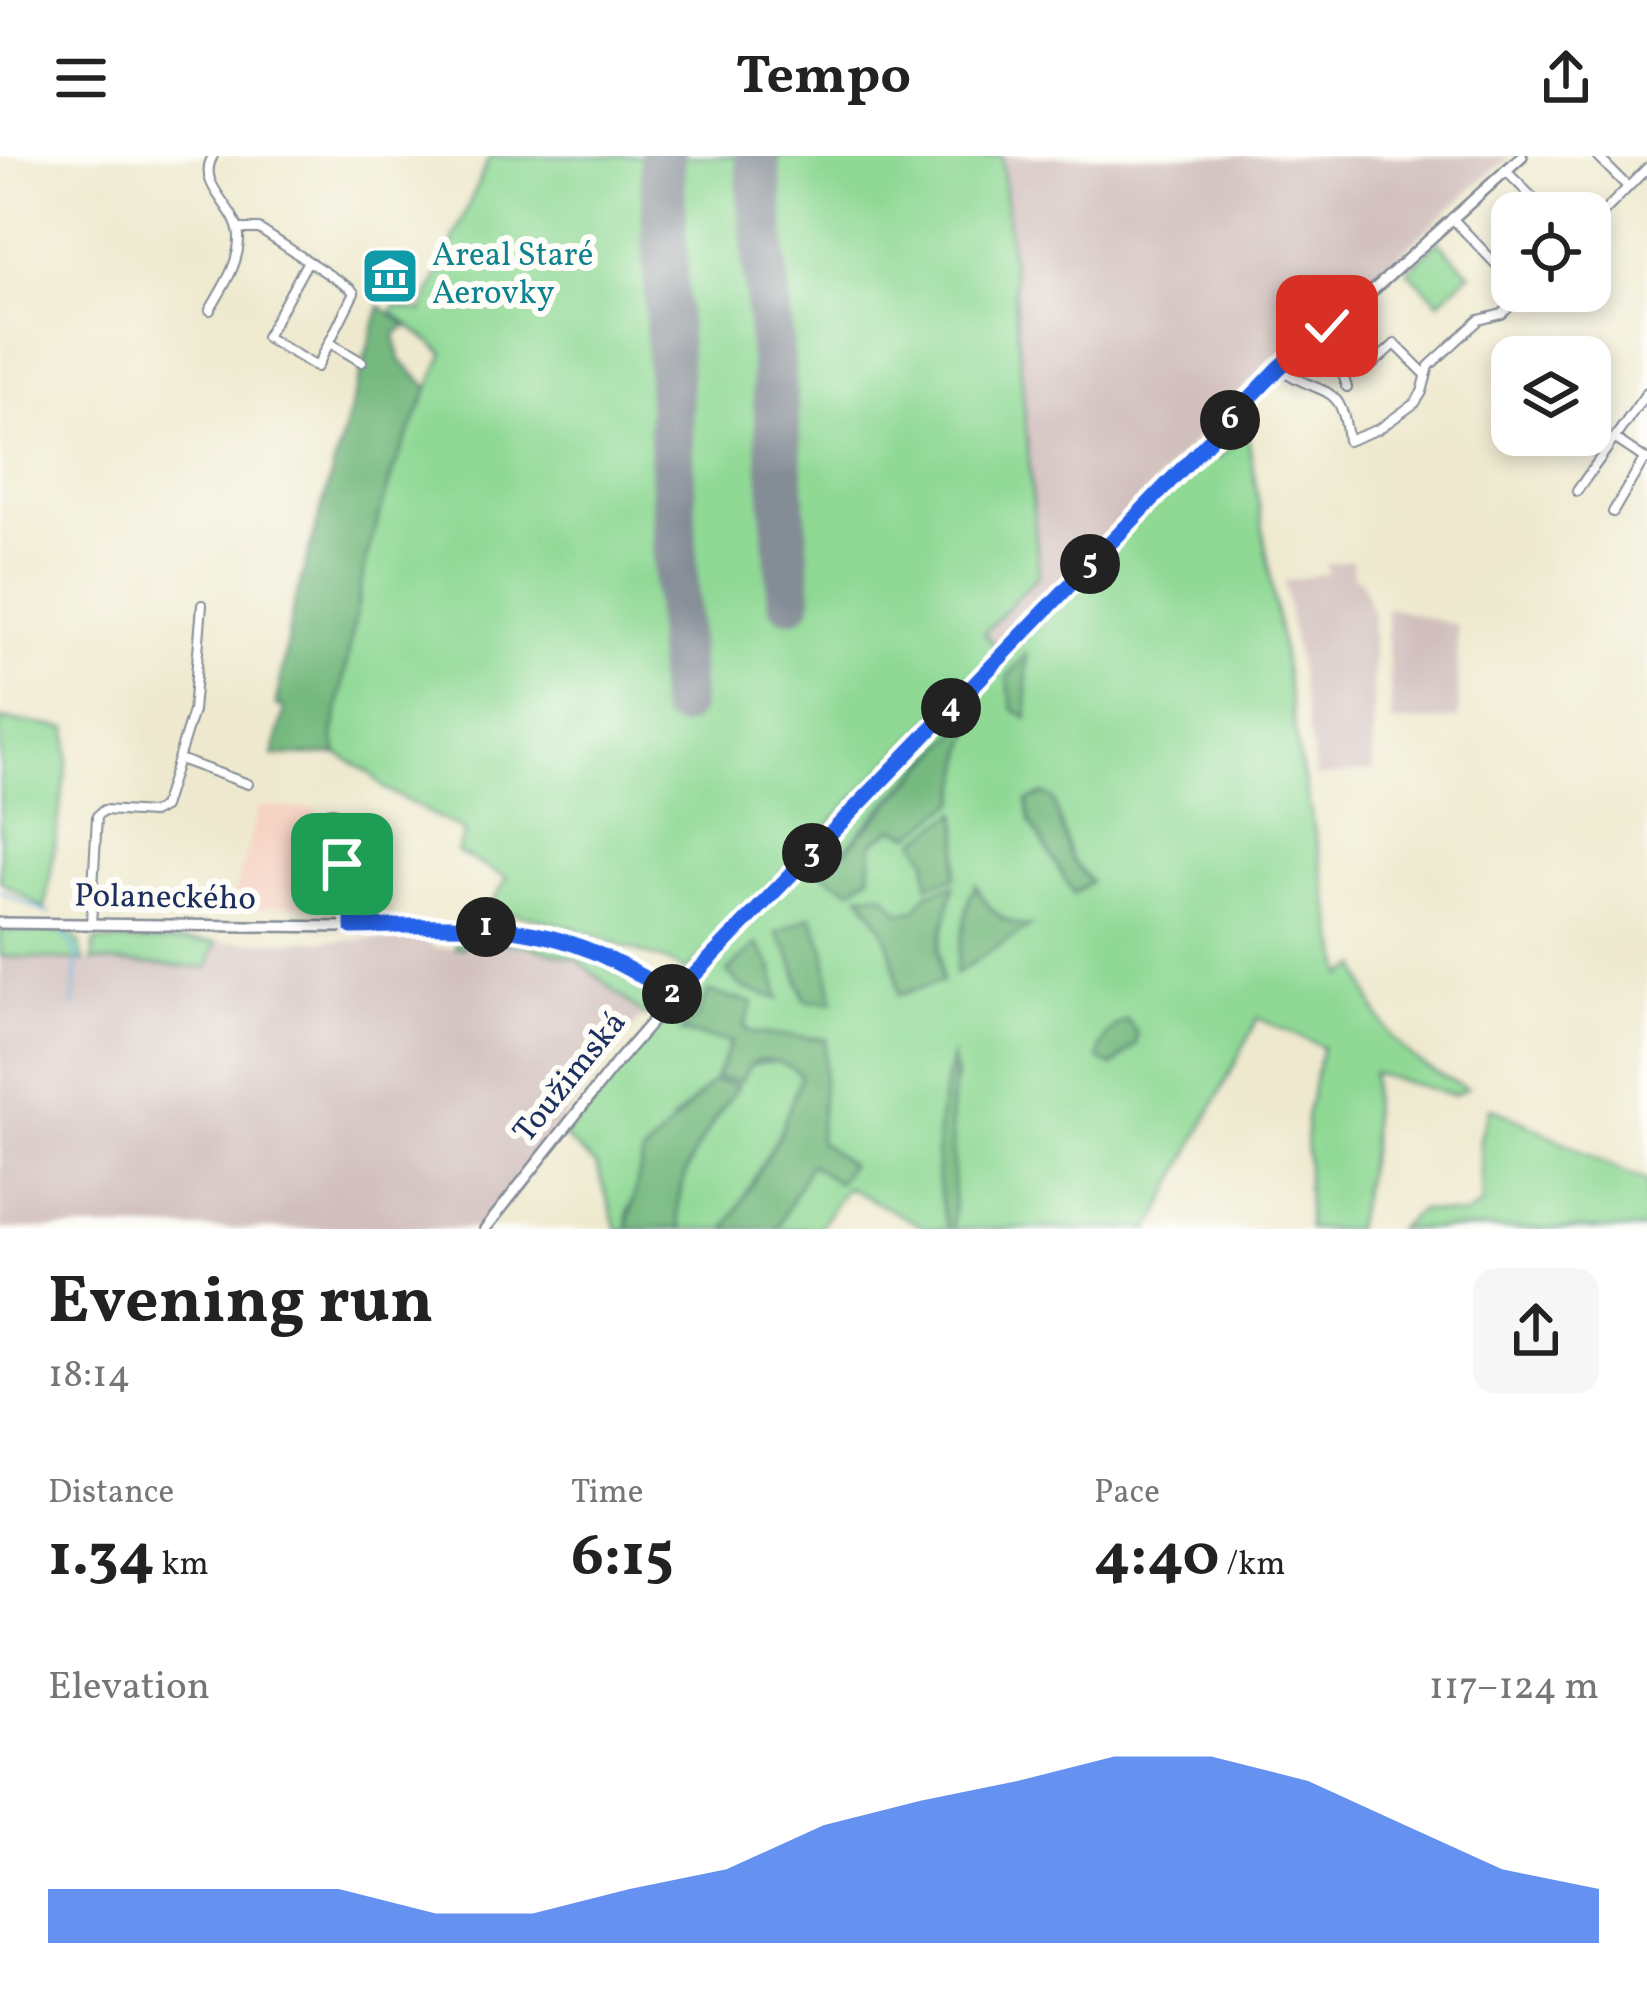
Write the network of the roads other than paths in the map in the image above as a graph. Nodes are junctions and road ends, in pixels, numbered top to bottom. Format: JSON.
{"nodes":[{"id":1,"x":213,"y":156,"type":"edge"},
{"id":2,"x":1522,"y":156,"type":"edge"},
{"id":3,"x":1597,"y":156,"type":"edge"},
{"id":4,"x":1647,"y":168,"type":"edge"},
{"id":5,"x":1505,"y":170,"type":"junction"},
{"id":6,"x":1628,"y":187,"type":"junction"},
{"id":7,"x":1527,"y":192,"type":"edge"},
{"id":8,"x":1611,"y":204,"type":"edge"},
{"id":9,"x":1452,"y":218,"type":"junction"},
{"id":10,"x":238,"y":229,"type":"junction"},
{"id":11,"x":1491,"y":258,"type":"edge"},
{"id":12,"x":308,"y":261,"type":"junction"},
{"id":13,"x":210,"y":310,"type":"dead end"},
{"id":14,"x":1504,"y":312,"type":"edge"},
{"id":15,"x":1327,"y":326,"type":"junction"},
{"id":16,"x":329,"y":343,"type":"junction"},
{"id":17,"x":362,"y":362,"type":"dead end"},
{"id":18,"x":1371,"y":366,"type":"dead end"},
{"id":19,"x":1279,"y":368,"type":"junction"},
{"id":20,"x":1426,"y":374,"type":"junction"},
{"id":21,"x":1347,"y":387,"type":"dead end"},
{"id":22,"x":1647,"y":392,"type":"edge"},
{"id":23,"x":1614,"y":438,"type":"junction"},
{"id":24,"x":1646,"y":459,"type":"edge"},
{"id":25,"x":1577,"y":491,"type":"dead end"},
{"id":26,"x":1613,"y":512,"type":"dead end"},
{"id":27,"x":202,"y":605,"type":"dead end"},
{"id":28,"x":179,"y":759,"type":"junction"},
{"id":29,"x":248,"y":784,"type":"dead end"},
{"id":30,"x":332,"y":828,"type":"dead end"},
{"id":31,"x":0,"y":923,"type":"edge"},
{"id":32,"x":91,"y":925,"type":"junction"},
{"id":33,"x":352,"y":927,"type":"junction"},
{"id":34,"x":675,"y":995,"type":"junction"},
{"id":35,"x":485,"y":1229,"type":"edge"}],
"edges":[{"from":1,"to":10,"type":"street"},
{"from":2,"to":5,"type":"street","name":"Toužimská"},
{"from":3,"to":6,"type":"street"},
{"from":4,"to":6,"type":"street"},
{"from":5,"to":7,"type":"street"},
{"from":5,"to":9,"type":"street","name":"Toužimská"},
{"from":6,"to":8,"type":"street"},
{"from":9,"to":11,"type":"street"},
{"from":9,"to":15,"type":"street","name":"Toužimská"},
{"from":10,"to":12,"type":"street"},
{"from":10,"to":13,"type":"street"},
{"from":12,"to":16,"type":"street"},
{"from":12,"to":16,"type":"street"},
{"from":14,"to":20,"type":"street"},
{"from":15,"to":19,"type":"street","name":"Toužimská"},
{"from":15,"to":21,"type":"street"},
{"from":16,"to":17,"type":"street"},
{"from":18,"to":20,"type":"street"},
{"from":19,"to":20,"type":"street"},
{"from":19,"to":34,"type":"street","name":"Toužimská"},
{"from":22,"to":23,"type":"street"},
{"from":23,"to":24,"type":"street"},
{"from":23,"to":25,"type":"street"},
{"from":24,"to":26,"type":"street"},
{"from":27,"to":28,"type":"street"},
{"from":28,"to":29,"type":"street"},
{"from":28,"to":32,"type":"street"},
{"from":30,"to":33,"type":"street"},
{"from":31,"to":32,"type":"street","name":"Polaneckého"},
{"from":32,"to":33,"type":"street","name":"Polaneckého"},
{"from":33,"to":34,"type":"street","name":"Polaneckého"},
{"from":34,"to":35,"type":"street","name":"Toužimská"}]}
